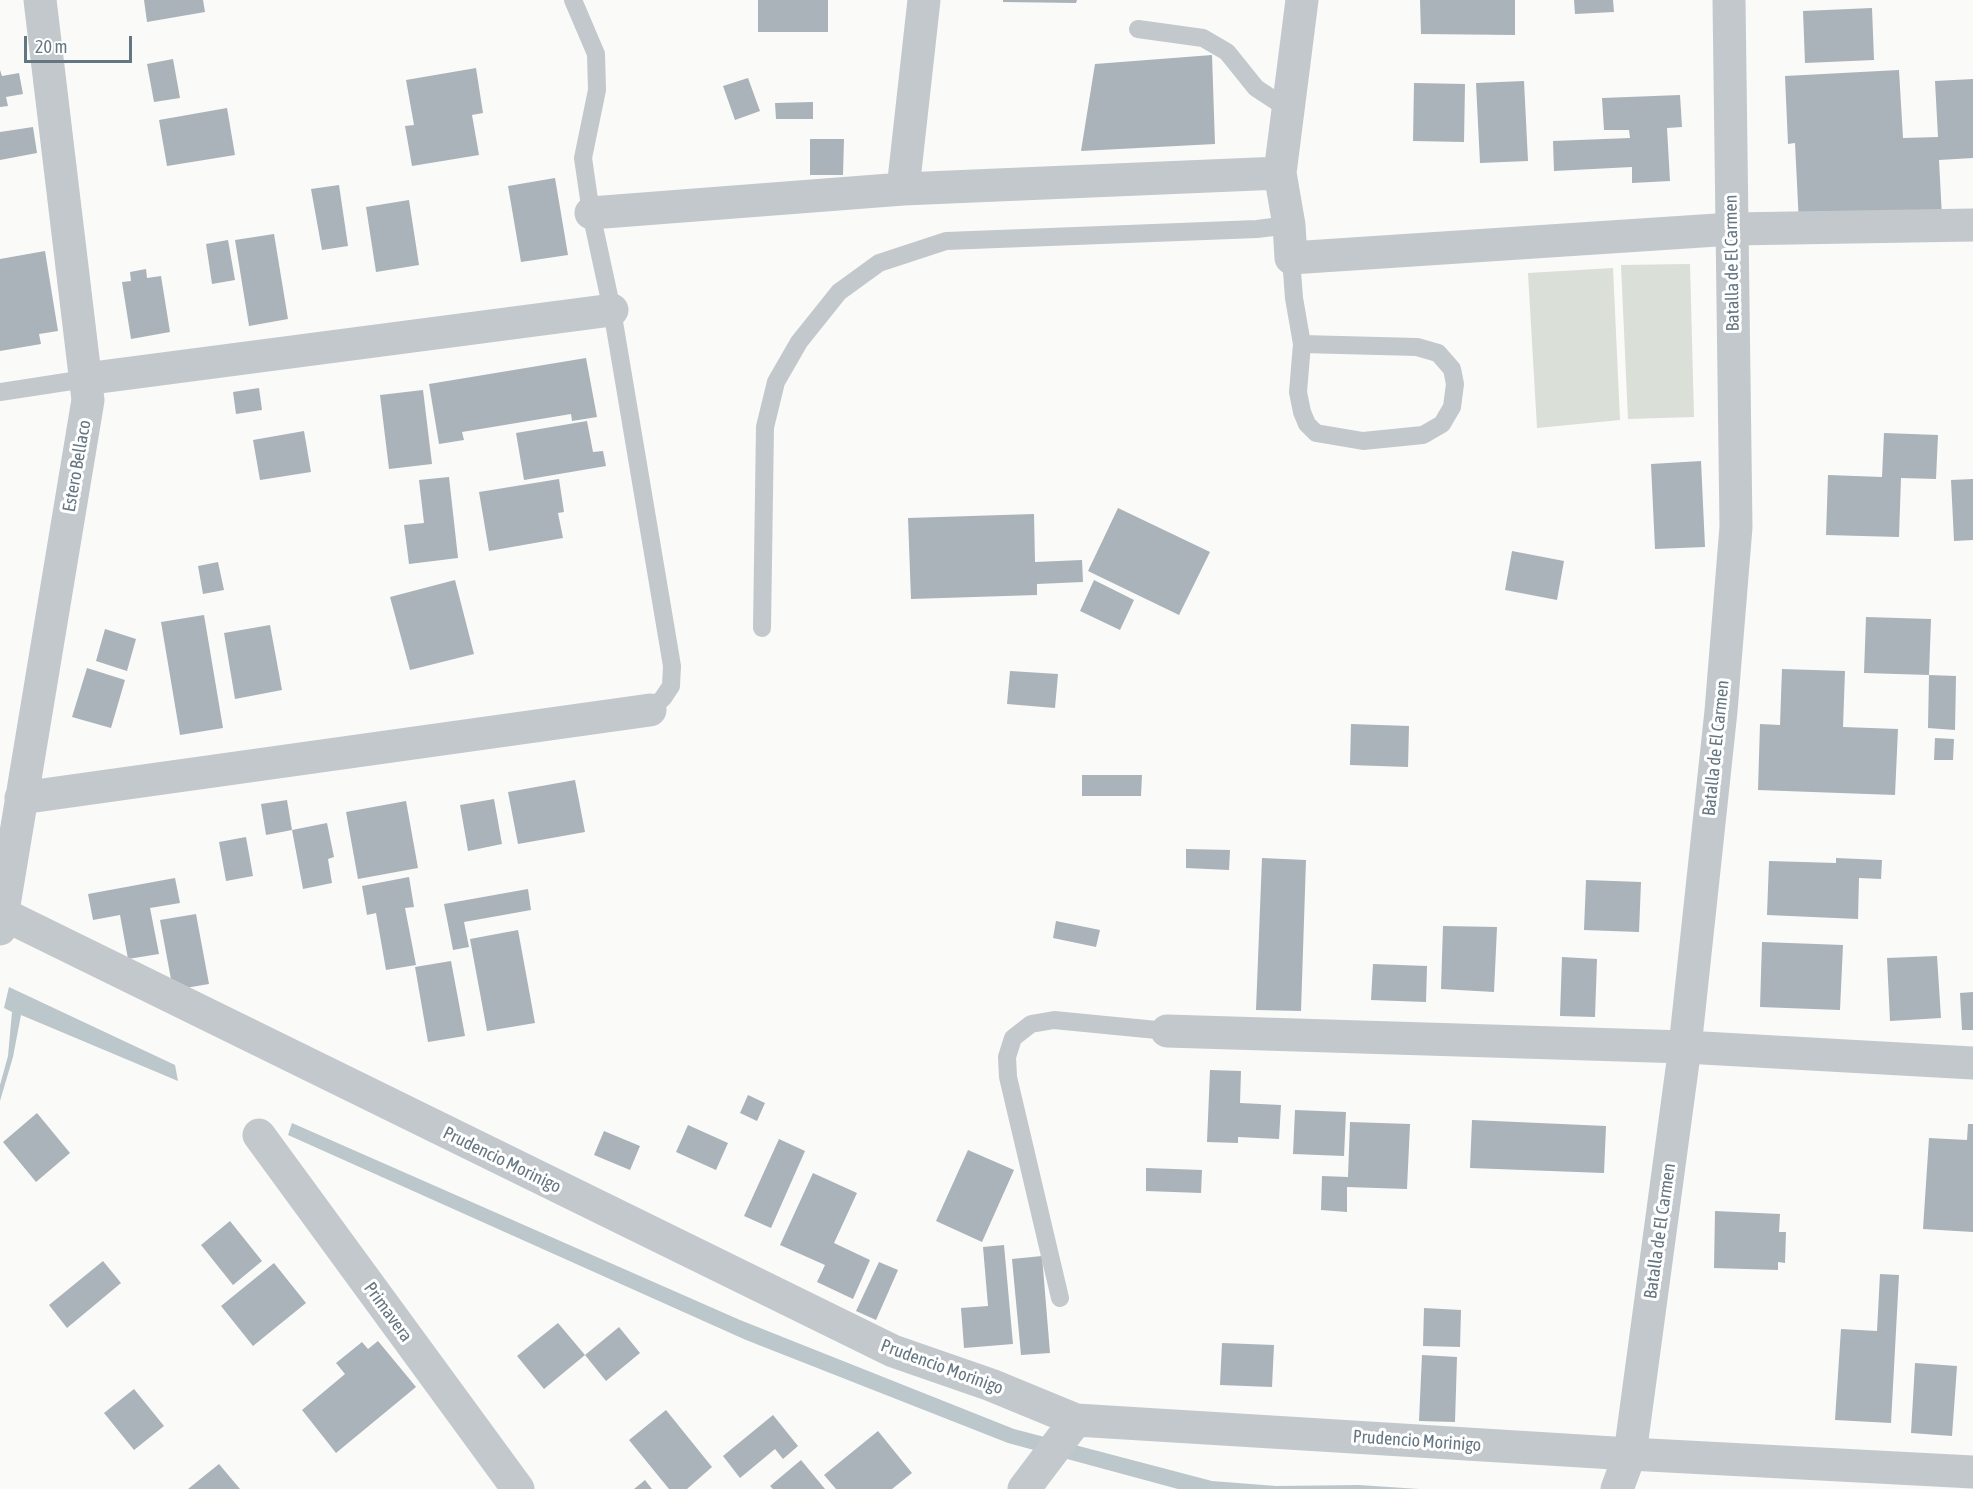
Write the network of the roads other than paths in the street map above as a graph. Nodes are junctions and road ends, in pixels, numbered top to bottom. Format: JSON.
{"nodes":[{"id":1,"x":40,"y":0,"type":"edge"},
{"id":2,"x":573,"y":0,"type":"edge"},
{"id":3,"x":924,"y":0,"type":"edge"},
{"id":4,"x":1302,"y":0,"type":"edge"},
{"id":5,"x":1729,"y":0,"type":"edge"},
{"id":6,"x":1138,"y":29,"type":"dead end"},
{"id":7,"x":1288,"y":109,"type":"junction"},
{"id":8,"x":1280,"y":173,"type":"junction"},
{"id":9,"x":903,"y":189,"type":"junction"},
{"id":10,"x":591,"y":213,"type":"junction"},
{"id":11,"x":1289,"y":225,"type":"junction"},
{"id":12,"x":1973,"y":225,"type":"edge"},
{"id":13,"x":1732,"y":229,"type":"junction"},
{"id":14,"x":1292,"y":258,"type":"junction"},
{"id":15,"x":612,"y":310,"type":"junction"},
{"id":16,"x":1302,"y":344,"type":"junction"},
{"id":17,"x":85,"y":379,"type":"junction"},
{"id":18,"x":0,"y":392,"type":"edge"},
{"id":19,"x":762,"y":628,"type":"dead end"},
{"id":20,"x":650,"y":710,"type":"joint"},
{"id":21,"x":21,"y":798,"type":"junction"},
{"id":22,"x":1,"y":922,"type":"edge"},
{"id":23,"x":1167,"y":1031,"type":"joint"},
{"id":24,"x":1685,"y":1047,"type":"junction"},
{"id":25,"x":1973,"y":1063,"type":"edge"},
{"id":26,"x":259,"y":1135,"type":"dead end"},
{"id":27,"x":1060,"y":1298,"type":"dead end"},
{"id":28,"x":1069,"y":1428,"type":"junction"},
{"id":29,"x":1630,"y":1454,"type":"junction"},
{"id":30,"x":1973,"y":1472,"type":"edge"},
{"id":31,"x":1030,"y":1481,"type":"edge"},
{"id":32,"x":518,"y":1489,"type":"edge"},
{"id":33,"x":1617,"y":1489,"type":"edge"}],
"edges":[{"from":1,"to":17,"type":"street","name":"Estero Bellaco"},
{"from":2,"to":10,"type":"lane"},
{"from":3,"to":9,"type":"street"},
{"from":4,"to":7,"type":"street"},
{"from":5,"to":13,"type":"street","name":"Batalla de El Carmen"},
{"from":6,"to":7,"type":"lane"},
{"from":7,"to":8,"type":"street"},
{"from":8,"to":9,"type":"street"},
{"from":8,"to":11,"type":"street"},
{"from":9,"to":10,"type":"street"},
{"from":10,"to":15,"type":"lane"},
{"from":11,"to":14,"type":"street"},
{"from":11,"to":19,"type":"lane"},
{"from":12,"to":13,"type":"street"},
{"from":13,"to":14,"type":"street"},
{"from":13,"to":24,"type":"street","name":"Batalla de El Carmen"},
{"from":14,"to":16,"type":"lane"},
{"from":15,"to":17,"type":"street"},
{"from":15,"to":20,"type":"lane"},
{"from":16,"to":16,"type":"lane"},
{"from":17,"to":18,"type":"lane"},
{"from":17,"to":21,"type":"street","name":"Estero Bellaco"},
{"from":20,"to":21,"type":"street"},
{"from":21,"to":22,"type":"street","name":"Estero Bellaco"},
{"from":22,"to":28,"type":"street","name":"Prudencio Morinigo"},
{"from":23,"to":24,"type":"street"},
{"from":23,"to":27,"type":"lane"},
{"from":24,"to":25,"type":"street"},
{"from":24,"to":29,"type":"street","name":"Batalla de El Carmen"},
{"from":26,"to":32,"type":"street","name":"Primavera"},
{"from":28,"to":29,"type":"street","name":"Prudencio Morinigo"},
{"from":28,"to":31,"type":"street"},
{"from":29,"to":30,"type":"street","name":"Prudencio Morinigo"},
{"from":29,"to":33,"type":"street","name":"Batalla de El Carmen"}]}
